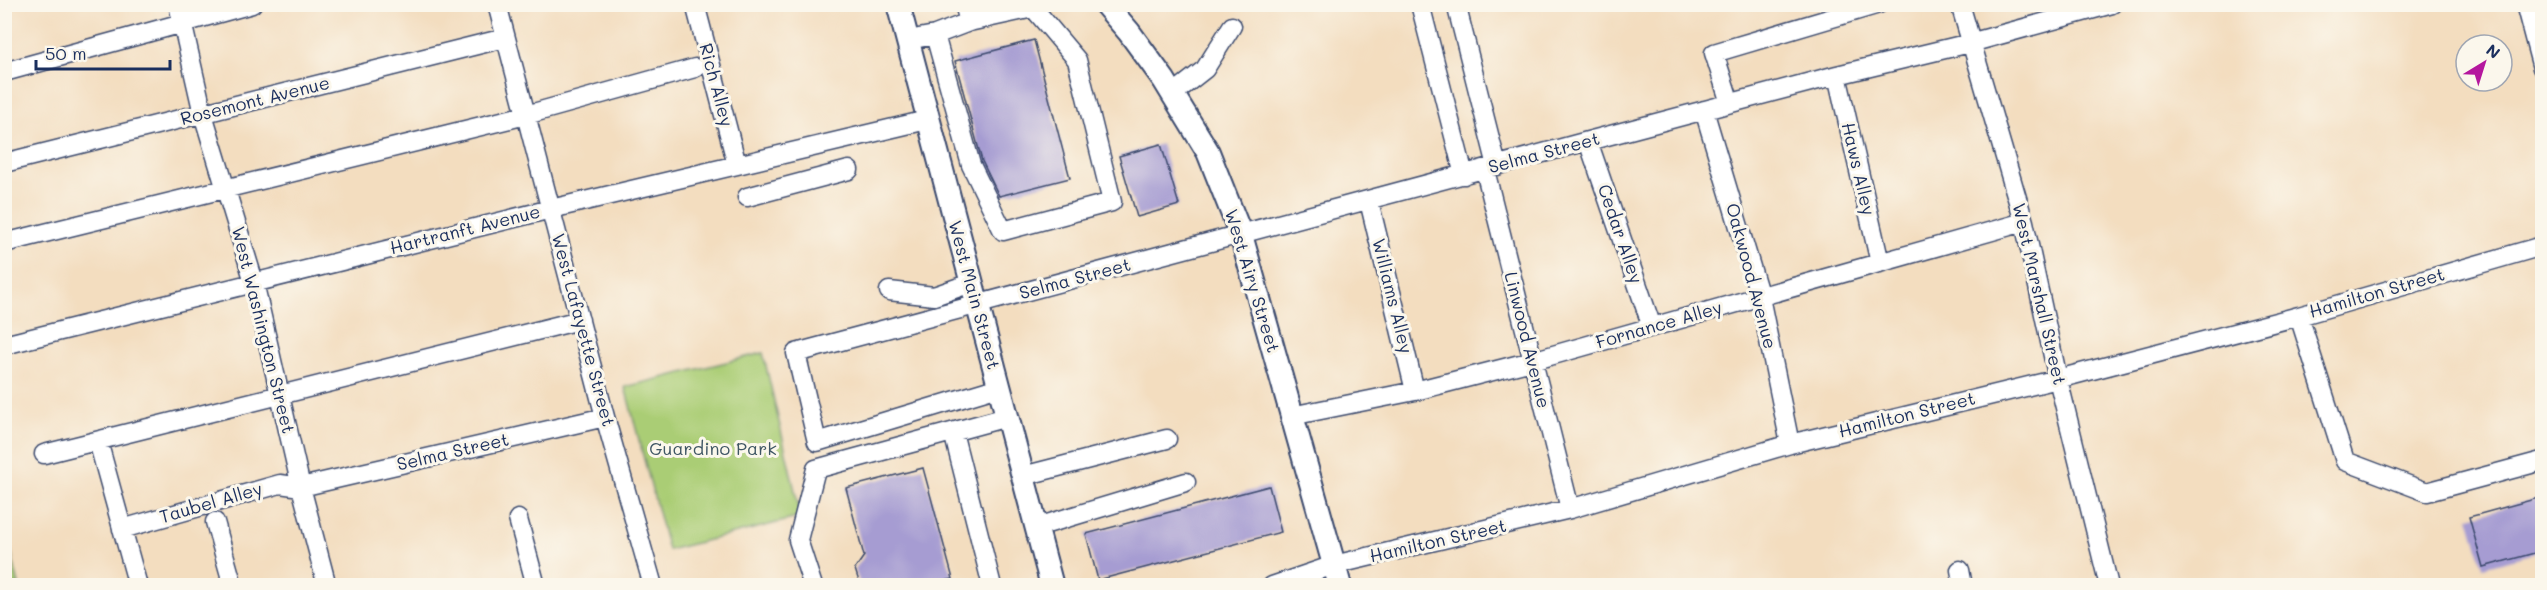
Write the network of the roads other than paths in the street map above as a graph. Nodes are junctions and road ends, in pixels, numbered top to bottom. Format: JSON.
{"nodes":[{"id":1,"x":178,"y":4,"type":"edge"},
{"id":2,"x":252,"y":4,"type":"edge"},
{"id":3,"x":497,"y":4,"type":"edge"},
{"id":4,"x":695,"y":4,"type":"edge"},
{"id":5,"x":898,"y":4,"type":"edge"},
{"id":6,"x":964,"y":4,"type":"edge"},
{"id":7,"x":1105,"y":4,"type":"edge"},
{"id":8,"x":1420,"y":4,"type":"edge"},
{"id":9,"x":1456,"y":4,"type":"edge"},
{"id":10,"x":1879,"y":4,"type":"edge"},
{"id":11,"x":1960,"y":4,"type":"edge"},
{"id":12,"x":2112,"y":4,"type":"edge"},
{"id":13,"x":2525,"y":4,"type":"edge"},
{"id":14,"x":1032,"y":6,"type":"edge"},
{"id":15,"x":969,"y":22,"type":"junction"},
{"id":16,"x":183,"y":24,"type":"junction"},
{"id":17,"x":1232,"y":26,"type":"dead end"},
{"id":18,"x":935,"y":34,"type":"junction"},
{"id":19,"x":505,"y":38,"type":"junction"},
{"id":20,"x":908,"y":40,"type":"junction"},
{"id":21,"x":1970,"y":43,"type":"junction"},
{"id":22,"x":695,"y":68,"type":"dead end"},
{"id":23,"x":2542,"y":68,"type":"edge"},
{"id":24,"x":4,"y":72,"type":"edge"},
{"id":25,"x":1837,"y":75,"type":"junction"},
{"id":26,"x":1173,"y":94,"type":"junction"},
{"id":27,"x":1730,"y":103,"type":"junction"},
{"id":28,"x":1704,"y":110,"type":"junction"},
{"id":29,"x":203,"y":114,"type":"junction"},
{"id":30,"x":526,"y":115,"type":"junction"},
{"id":31,"x":927,"y":120,"type":"junction"},
{"id":32,"x":1588,"y":141,"type":"junction"},
{"id":33,"x":808,"y":148,"type":"junction"},
{"id":34,"x":4,"y":163,"type":"edge"},
{"id":35,"x":737,"y":165,"type":"junction"},
{"id":36,"x":1491,"y":168,"type":"junction"},
{"id":37,"x":849,"y":170,"type":"dead end"},
{"id":38,"x":1464,"y":175,"type":"junction"},
{"id":39,"x":816,"y":179,"type":"junction"},
{"id":40,"x":226,"y":190,"type":"junction"},
{"id":41,"x":747,"y":196,"type":"dead end"},
{"id":42,"x":1369,"y":201,"type":"junction"},
{"id":43,"x":551,"y":208,"type":"junction"},
{"id":44,"x":2024,"y":222,"type":"junction"},
{"id":45,"x":1241,"y":235,"type":"junction"},
{"id":46,"x":4,"y":243,"type":"edge"},
{"id":47,"x":2542,"y":246,"type":"edge"},
{"id":48,"x":1880,"y":262,"type":"junction"},
{"id":49,"x":254,"y":282,"type":"junction"},
{"id":50,"x":889,"y":291,"type":"dead end"},
{"id":51,"x":974,"y":294,"type":"junction"},
{"id":52,"x":1760,"y":297,"type":"junction"},
{"id":53,"x":2299,"y":316,"type":"junction"},
{"id":54,"x":580,"y":320,"type":"junction"},
{"id":55,"x":1652,"y":327,"type":"junction"},
{"id":56,"x":4,"y":345,"type":"edge"},
{"id":57,"x":1532,"y":361,"type":"junction"},
{"id":58,"x":2058,"y":379,"type":"junction"},
{"id":59,"x":999,"y":387,"type":"junction"},
{"id":60,"x":1415,"y":391,"type":"junction"},
{"id":61,"x":280,"y":394,"type":"junction"},
{"id":62,"x":1291,"y":416,"type":"junction"},
{"id":63,"x":605,"y":417,"type":"junction"},
{"id":64,"x":1007,"y":417,"type":"junction"},
{"id":65,"x":952,"y":432,"type":"junction"},
{"id":66,"x":1167,"y":439,"type":"dead end"},
{"id":67,"x":98,"y":441,"type":"junction"},
{"id":68,"x":1790,"y":444,"type":"junction"},
{"id":69,"x":44,"y":454,"type":"dead end"},
{"id":70,"x":2542,"y":461,"type":"edge"},
{"id":71,"x":1023,"y":476,"type":"junction"},
{"id":72,"x":1186,"y":482,"type":"dead end"},
{"id":73,"x":301,"y":487,"type":"junction"},
{"id":74,"x":1570,"y":509,"type":"junction"},
{"id":75,"x":518,"y":519,"type":"dead end"},
{"id":76,"x":215,"y":522,"type":"dead end"},
{"id":77,"x":1037,"y":527,"type":"junction"},
{"id":78,"x":122,"y":529,"type":"junction"},
{"id":79,"x":1337,"y":575,"type":"edge"},
{"id":80,"x":138,"y":585,"type":"edge"},
{"id":81,"x":233,"y":585,"type":"edge"},
{"id":82,"x":327,"y":585,"type":"edge"},
{"id":83,"x":536,"y":585,"type":"edge"},
{"id":84,"x":653,"y":585,"type":"edge"},
{"id":85,"x":813,"y":585,"type":"edge"},
{"id":86,"x":992,"y":585,"type":"edge"},
{"id":87,"x":1052,"y":585,"type":"edge"},
{"id":88,"x":1272,"y":585,"type":"edge"},
{"id":89,"x":2109,"y":585,"type":"edge"}],
"edges":[{"from":1,"to":16,"type":"street","name":"West Washington Street"},
{"from":2,"to":16,"type":"street"},
{"from":3,"to":19,"type":"street","name":"West Lafayette Street"},
{"from":4,"to":35,"type":"street","name":"Rich Alley"},
{"from":5,"to":20,"type":"main road","name":"West Main Street"},
{"from":6,"to":15,"type":"street"},
{"from":7,"to":26,"type":"main road","name":"West Airy Street"},
{"from":8,"to":38,"type":"street"},
{"from":9,"to":36,"type":"street","name":"Linwood Avenue"},
{"from":10,"to":27,"type":"street"},
{"from":11,"to":21,"type":"street","name":"West Marshall Street"},
{"from":12,"to":21,"type":"street","name":"Selma Street"},
{"from":13,"to":23,"type":"street"},
{"from":14,"to":15,"type":"street"},
{"from":14,"to":18,"type":"street"},
{"from":15,"to":18,"type":"street"},
{"from":16,"to":24,"type":"street"},
{"from":16,"to":29,"type":"street","name":"West Washington Street"},
{"from":17,"to":26,"type":"street"},
{"from":18,"to":20,"type":"street"},
{"from":19,"to":29,"type":"street","name":"Rosemont Avenue"},
{"from":19,"to":30,"type":"street","name":"West Lafayette Street"},
{"from":20,"to":31,"type":"main road","name":"West Main Street"},
{"from":21,"to":25,"type":"street","name":"Selma Street"},
{"from":21,"to":44,"type":"street","name":"West Marshall Street"},
{"from":22,"to":30,"type":"street"},
{"from":25,"to":27,"type":"street","name":"Selma Street"},
{"from":25,"to":48,"type":"street","name":"Haws Alley"},
{"from":26,"to":45,"type":"main road","name":"West Airy Street"},
{"from":27,"to":28,"type":"street","name":"Selma Street"},
{"from":28,"to":32,"type":"street","name":"Selma Street"},
{"from":28,"to":52,"type":"street","name":"Oakwood Avenue"},
{"from":29,"to":34,"type":"street","name":"Rosemont Avenue"},
{"from":29,"to":40,"type":"street","name":"West Washington Street"},
{"from":30,"to":40,"type":"street"},
{"from":30,"to":43,"type":"street","name":"West Lafayette Street"},
{"from":31,"to":33,"type":"street","name":"Hartranft Avenue"},
{"from":31,"to":51,"type":"main road","name":"West Main Street"},
{"from":32,"to":36,"type":"street","name":"Selma Street"},
{"from":32,"to":55,"type":"street","name":"Cedar Alley"},
{"from":33,"to":35,"type":"street","name":"Hartranft Avenue"},
{"from":33,"to":39,"type":"street"},
{"from":35,"to":43,"type":"street","name":"Hartranft Avenue"},
{"from":36,"to":38,"type":"street","name":"Selma Street"},
{"from":36,"to":57,"type":"street","name":"Linwood Avenue"},
{"from":37,"to":39,"type":"street"},
{"from":38,"to":42,"type":"street","name":"Selma Street"},
{"from":39,"to":41,"type":"street"},
{"from":40,"to":46,"type":"street"},
{"from":40,"to":49,"type":"street","name":"West Washington Street"},
{"from":42,"to":45,"type":"street","name":"Selma Street"},
{"from":42,"to":60,"type":"street","name":"Williams Alley"},
{"from":43,"to":49,"type":"street","name":"Hartranft Avenue"},
{"from":43,"to":54,"type":"street","name":"West Lafayette Street"},
{"from":44,"to":48,"type":"street","name":"Fornance Alley"},
{"from":44,"to":58,"type":"street","name":"West Marshall Street"},
{"from":45,"to":51,"type":"street","name":"Selma Street"},
{"from":45,"to":62,"type":"main road","name":"West Airy Street"},
{"from":47,"to":53,"type":"street","name":"Hamilton Street"},
{"from":48,"to":52,"type":"street","name":"Fornance Alley"},
{"from":49,"to":56,"type":"street","name":"Hartranft Avenue"},
{"from":49,"to":61,"type":"street","name":"West Washington Street"},
{"from":50,"to":51,"type":"street"},
{"from":51,"to":59,"type":"main road","name":"West Main Street"},
{"from":51,"to":59,"type":"street"},
{"from":52,"to":55,"type":"street","name":"Fornance Alley"},
{"from":52,"to":68,"type":"street","name":"Oakwood Avenue"},
{"from":53,"to":58,"type":"street","name":"Hamilton Street"},
{"from":53,"to":70,"type":"street"},
{"from":54,"to":61,"type":"street"},
{"from":54,"to":63,"type":"street","name":"West Lafayette Street"},
{"from":55,"to":57,"type":"street","name":"Fornance Alley"},
{"from":57,"to":60,"type":"street","name":"Fornance Alley"},
{"from":57,"to":74,"type":"street","name":"Linwood Avenue"},
{"from":58,"to":68,"type":"street","name":"Hamilton Street"},
{"from":58,"to":89,"type":"street","name":"West Marshall Street"},
{"from":59,"to":64,"type":"main road","name":"West Main Street"},
{"from":60,"to":62,"type":"street","name":"Fornance Alley"},
{"from":61,"to":67,"type":"street"},
{"from":61,"to":73,"type":"street","name":"West Washington Street"},
{"from":62,"to":79,"type":"main road","name":"West Airy Street"},
{"from":63,"to":73,"type":"street","name":"Selma Street"},
{"from":63,"to":84,"type":"street","name":"West Lafayette Street"},
{"from":64,"to":65,"type":"street"},
{"from":64,"to":71,"type":"main road","name":"West Main Street"},
{"from":65,"to":85,"type":"street"},
{"from":65,"to":86,"type":"street"},
{"from":66,"to":71,"type":"street"},
{"from":67,"to":69,"type":"street"},
{"from":67,"to":78,"type":"street"},
{"from":68,"to":74,"type":"street","name":"Hamilton Street"},
{"from":71,"to":77,"type":"main road","name":"West Main Street"},
{"from":72,"to":77,"type":"street"},
{"from":73,"to":78,"type":"street","name":"Taubel Alley"},
{"from":73,"to":82,"type":"street","name":"West Washington Street"},
{"from":74,"to":79,"type":"street","name":"Hamilton Street"},
{"from":75,"to":83,"type":"street"},
{"from":76,"to":81,"type":"street"},
{"from":77,"to":87,"type":"main road","name":"West Main Street"},
{"from":78,"to":80,"type":"street"},
{"from":79,"to":88,"type":"street","name":"Hamilton Street"}]}
